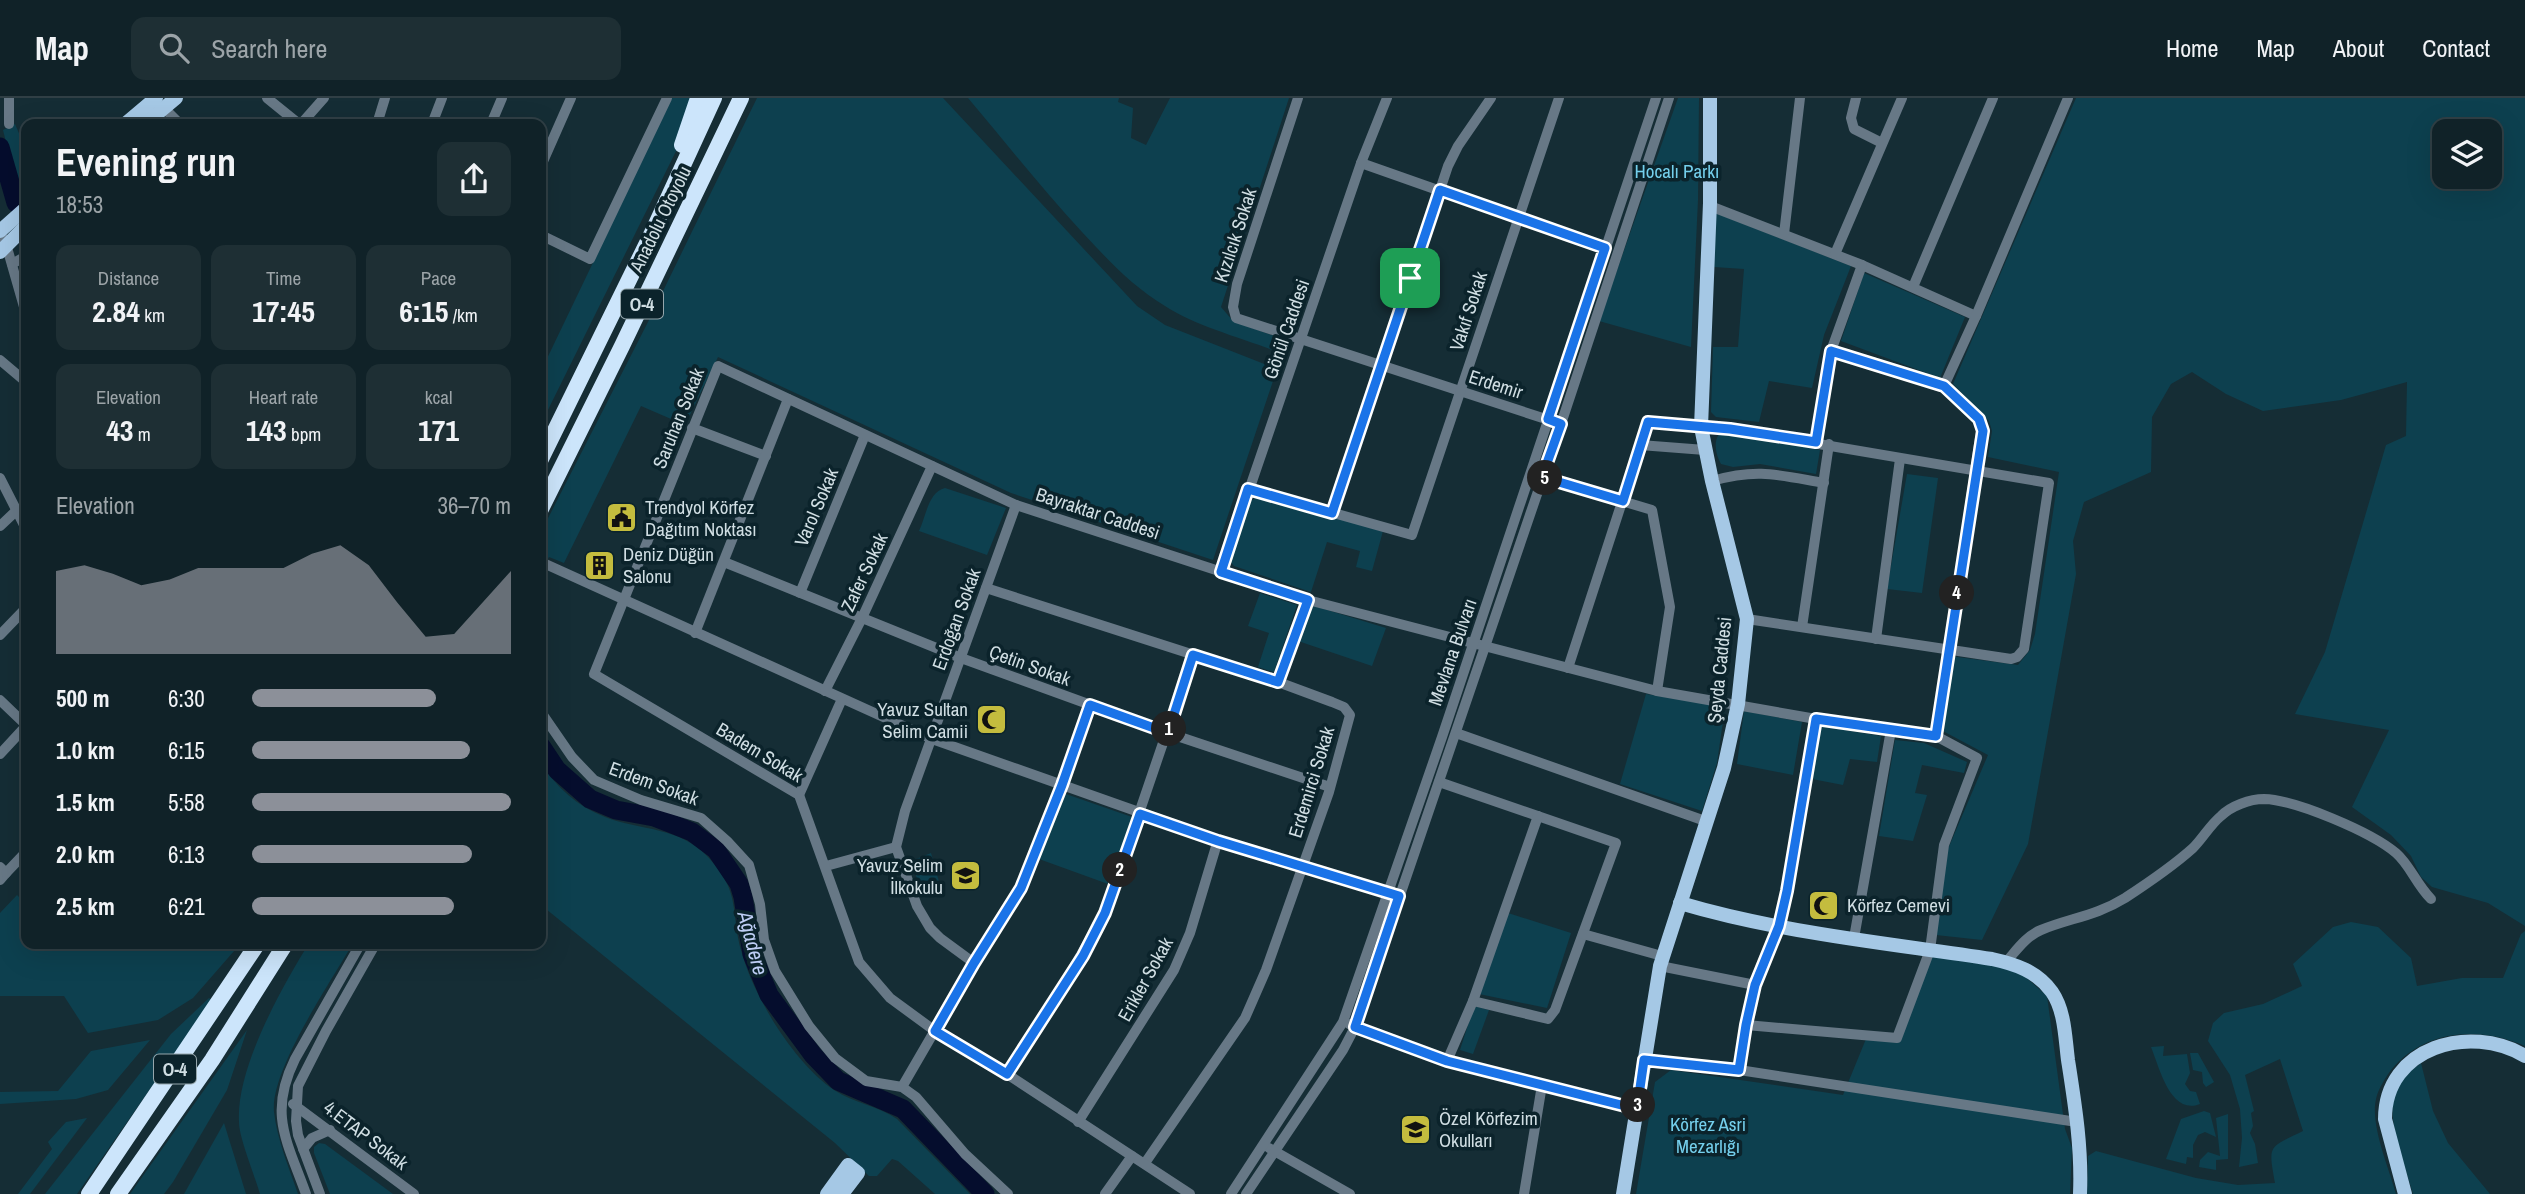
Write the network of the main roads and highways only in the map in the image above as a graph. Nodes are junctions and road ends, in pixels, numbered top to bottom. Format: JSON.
{"nodes":[{"id":1,"x":176,"y":98,"type":"edge"},
{"id":2,"x":698,"y":98,"type":"edge"},
{"id":3,"x":714,"y":98,"type":"edge"},
{"id":4,"x":741,"y":98,"type":"edge"},
{"id":5,"x":750,"y":98,"type":"edge"},
{"id":6,"x":1710,"y":98,"type":"edge"},
{"id":7,"x":160,"y":103,"type":"edge"},
{"id":8,"x":133,"y":119,"type":"edge"},
{"id":9,"x":149,"y":119,"type":"edge"},
{"id":10,"x":21,"y":215,"type":"edge"},
{"id":11,"x":21,"y":229,"type":"edge"},
{"id":12,"x":652,"y":233,"type":"junction"},
{"id":13,"x":2,"y":240,"type":"edge"},
{"id":14,"x":622,"y":346,"type":"junction"},
{"id":15,"x":546,"y":449,"type":"edge"},
{"id":16,"x":546,"y":499,"type":"edge"},
{"id":17,"x":1680,"y":903,"type":"junction"},
{"id":18,"x":254,"y":949,"type":"edge"},
{"id":19,"x":282,"y":949,"type":"edge"},
{"id":20,"x":2525,"y":1056,"type":"edge"},
{"id":21,"x":89,"y":1194,"type":"edge"},
{"id":22,"x":118,"y":1194,"type":"edge"},
{"id":23,"x":827,"y":1194,"type":"edge"},
{"id":24,"x":842,"y":1194,"type":"edge"},
{"id":25,"x":1623,"y":1194,"type":"edge"},
{"id":26,"x":2080,"y":1194,"type":"edge"},
{"id":27,"x":2405,"y":1194,"type":"edge"}],
"edges":[{"from":1,"to":7,"type":"main road"},
{"from":2,"to":12,"type":"highway"},
{"from":3,"to":12,"type":"highway","name":"Anadolu Otoyolu","number":"O-4"},
{"from":4,"to":14,"type":"highway","name":"Anadolu Otoyolu","number":"O-4"},
{"from":5,"to":14,"type":"highway"},
{"from":6,"to":17,"type":"main road","name":"Şeyda Caddesi"},
{"from":7,"to":8,"type":"main road"},
{"from":7,"to":9,"type":"main road"},
{"from":10,"to":13,"type":"main road"},
{"from":11,"to":13,"type":"main road"},
{"from":12,"to":15,"type":"highway","name":"Anadolu Otoyolu","number":"O-4"},
{"from":14,"to":16,"type":"highway","name":"Anadolu Otoyolu","number":"O-4"},
{"from":17,"to":25,"type":"main road","name":"Şeyda Caddesi"},
{"from":17,"to":26,"type":"main road"},
{"from":18,"to":21,"type":"highway","number":"O-4"},
{"from":19,"to":22,"type":"highway","number":"O-4"},
{"from":20,"to":27,"type":"main road"},
{"from":23,"to":24,"type":"main road"}]}
